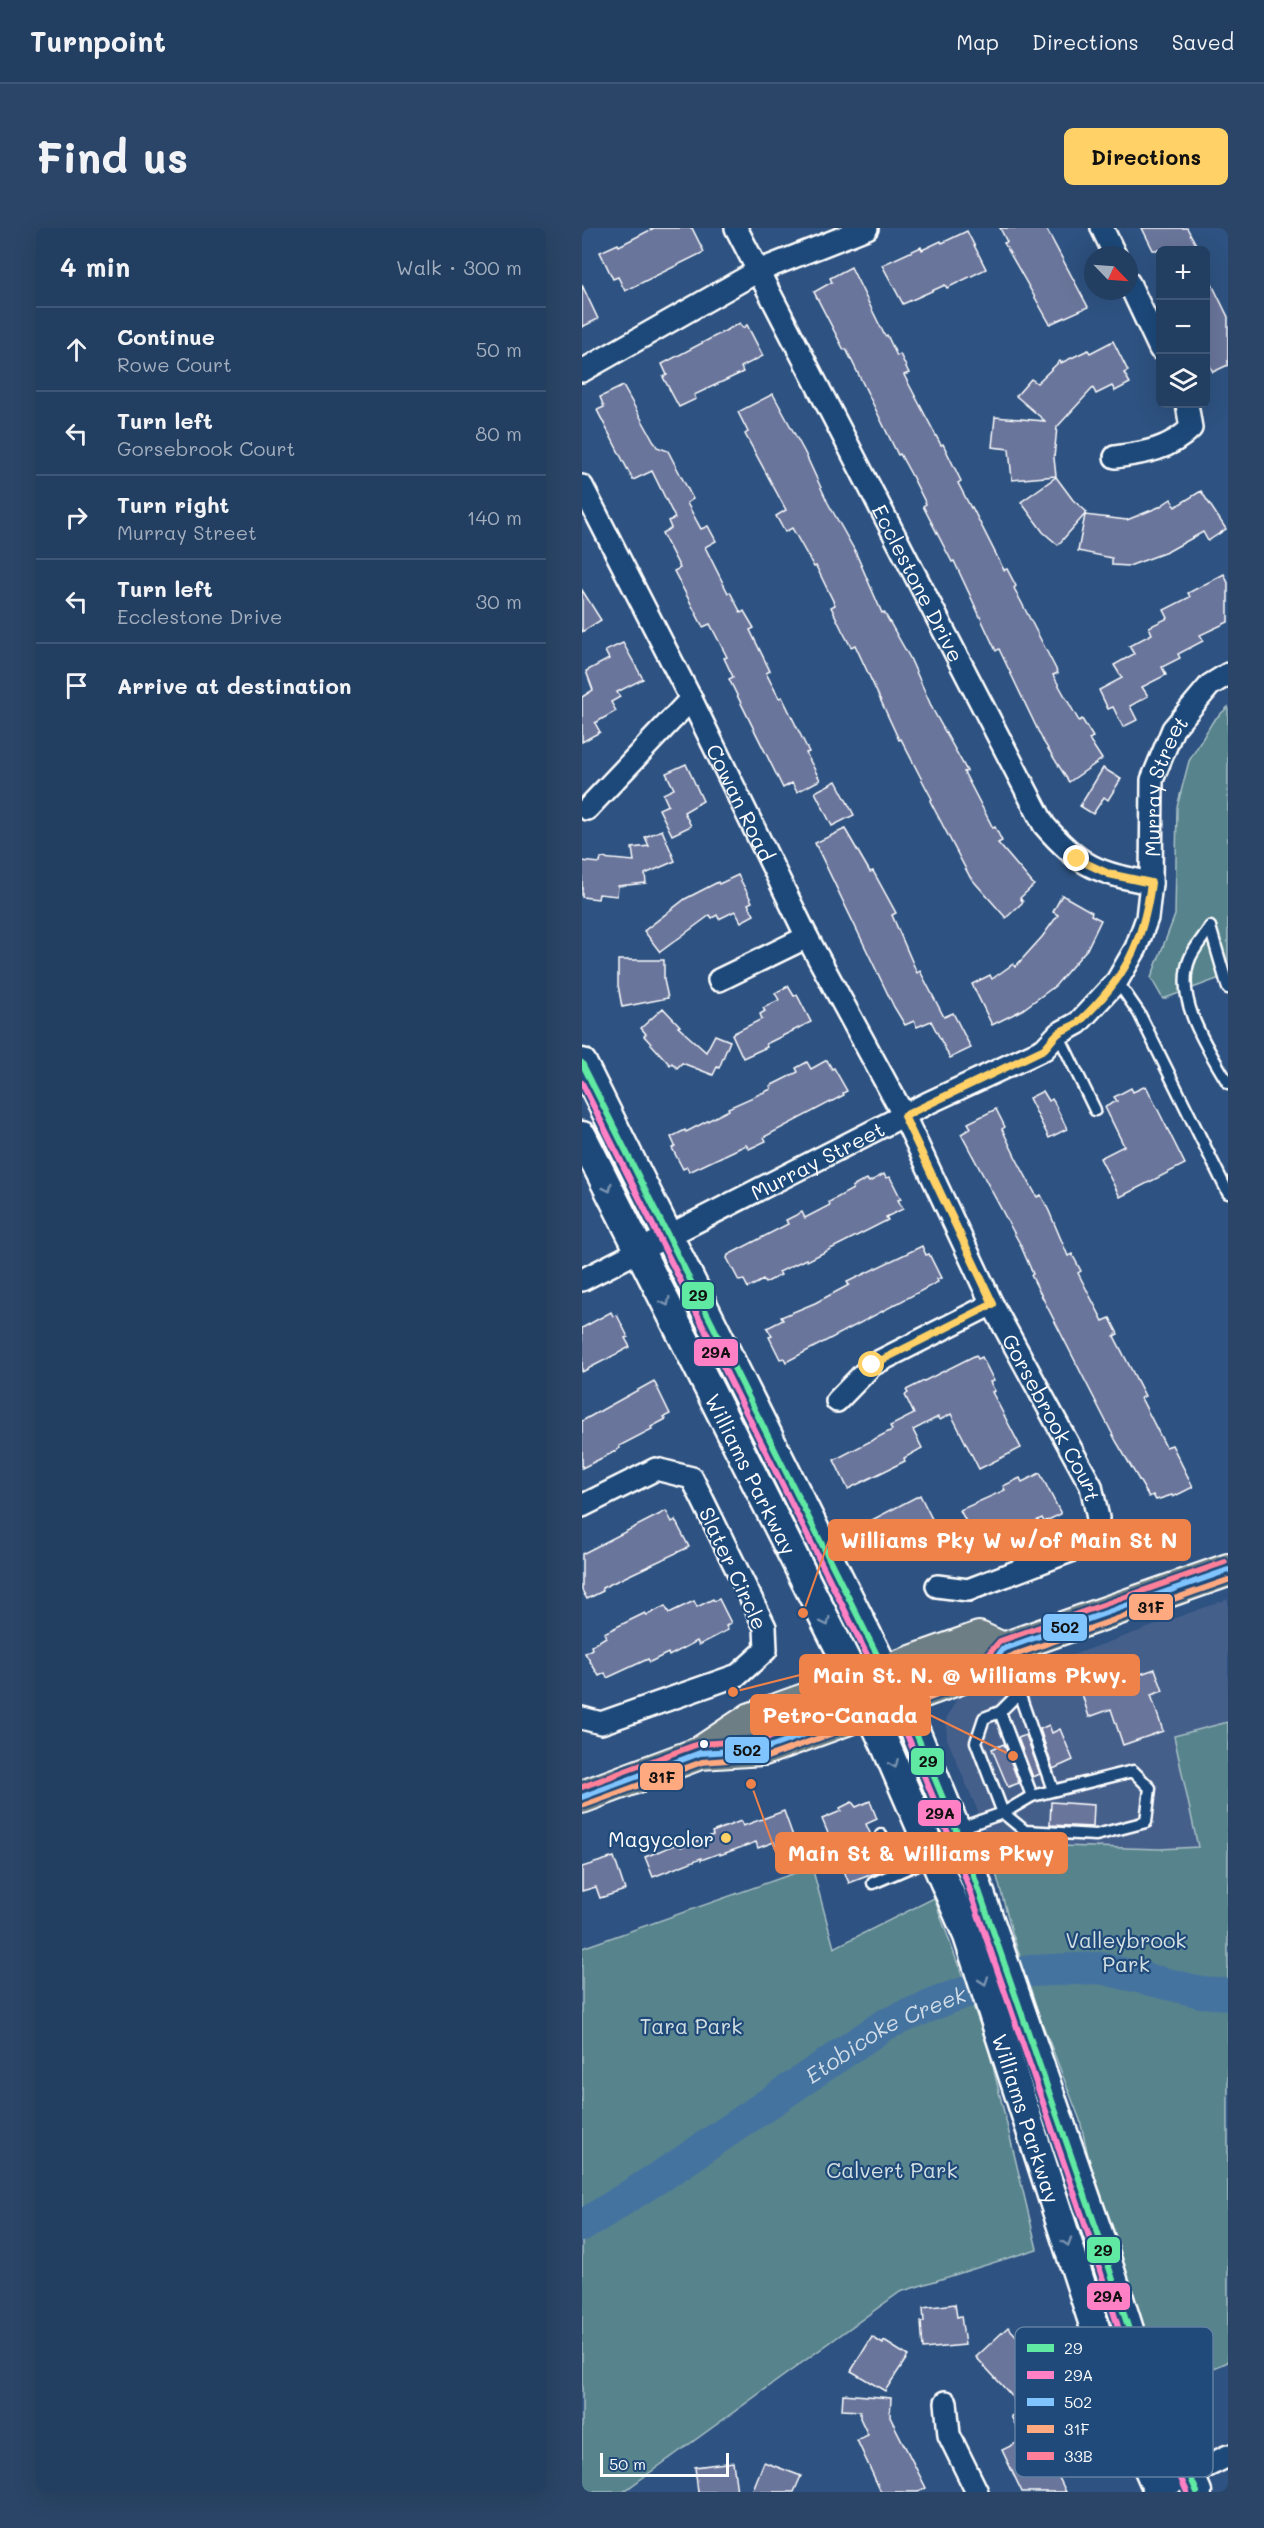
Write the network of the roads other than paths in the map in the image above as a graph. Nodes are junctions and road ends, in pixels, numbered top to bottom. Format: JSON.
{"nodes":[{"id":1,"x":736,"y":228,"type":"edge"},
{"id":2,"x":867,"y":228,"type":"edge"},
{"id":3,"x":1102,"y":228,"type":"edge"},
{"id":4,"x":1111,"y":246,"type":"edge"},
{"id":5,"x":759,"y":271,"type":"junction"},
{"id":6,"x":1137,"y":300,"type":"edge"},
{"id":7,"x":1156,"y":339,"type":"edge"},
{"id":8,"x":582,"y":371,"type":"edge"},
{"id":9,"x":1188,"y":408,"type":"edge"},
{"id":10,"x":1115,"y":457,"type":"dead end"},
{"id":11,"x":582,"y":486,"type":"edge"},
{"id":12,"x":1228,"y":674,"type":"edge"},
{"id":13,"x":691,"y":699,"type":"junction"},
{"id":14,"x":587,"y":809,"type":"dead end"},
{"id":15,"x":1151,"y":883,"type":"junction"},
{"id":16,"x":807,"y":937,"type":"junction"},
{"id":17,"x":719,"y":980,"type":"dead end"},
{"id":18,"x":1117,"y":981,"type":"junction"},
{"id":19,"x":1228,"y":988,"type":"edge"},
{"id":20,"x":1058,"y":1034,"type":"junction"},
{"id":21,"x":582,"y":1063,"type":"edge"},
{"id":22,"x":1228,"y":1083,"type":"edge"},
{"id":23,"x":1095,"y":1110,"type":"dead end"},
{"id":24,"x":904,"y":1116,"type":"junction"},
{"id":25,"x":582,"y":1136,"type":"edge"},
{"id":26,"x":1228,"y":1193,"type":"edge"},
{"id":27,"x":669,"y":1235,"type":"junction"},
{"id":28,"x":639,"y":1250,"type":"junction"},
{"id":29,"x":582,"y":1280,"type":"edge"},
{"id":30,"x":993,"y":1304,"type":"junction"},
{"id":31,"x":837,"y":1401,"type":"dead end"},
{"id":32,"x":582,"y":1506,"type":"edge"},
{"id":33,"x":1228,"y":1570,"type":"edge"},
{"id":34,"x":937,"y":1586,"type":"dead end"},
{"id":35,"x":1004,"y":1649,"type":"junction"},
{"id":36,"x":886,"y":1671,"type":"junction"},
{"id":37,"x":856,"y":1682,"type":"junction"},
{"id":38,"x":1019,"y":1693,"type":"junction"},
{"id":39,"x":900,"y":1700,"type":"junction"},
{"id":40,"x":869,"y":1711,"type":"junction"},
{"id":41,"x":1000,"y":1712,"type":"junction"},
{"id":42,"x":582,"y":1718,"type":"edge"},
{"id":43,"x":700,"y":1753,"type":"junction"},
{"id":44,"x":1053,"y":1790,"type":"junction"},
{"id":45,"x":1032,"y":1796,"type":"junction"},
{"id":46,"x":582,"y":1797,"type":"edge"},
{"id":47,"x":1003,"y":1814,"type":"junction"},
{"id":48,"x":957,"y":1829,"type":"junction"},
{"id":49,"x":881,"y":1835,"type":"dead end"},
{"id":50,"x":934,"y":1857,"type":"junction"},
{"id":51,"x":898,"y":1872,"type":"junction"},
{"id":52,"x":873,"y":1883,"type":"dead end"},
{"id":53,"x":981,"y":1936,"type":"junction"},
{"id":54,"x":1011,"y":2022,"type":"junction"},
{"id":55,"x":1098,"y":2327,"type":"edge"},
{"id":56,"x":1128,"y":2327,"type":"edge"},
{"id":57,"x":946,"y":2402,"type":"dead end"},
{"id":58,"x":1228,"y":2456,"type":"edge"},
{"id":59,"x":1213,"y":2468,"type":"edge"},
{"id":60,"x":1153,"y":2477,"type":"edge"},
{"id":61,"x":1193,"y":2485,"type":"edge"},
{"id":62,"x":1159,"y":2491,"type":"edge"},
{"id":63,"x":977,"y":2492,"type":"edge"}],
"edges":[{"from":1,"to":5,"type":"street","name":"Ecclestone Drive"},
{"from":2,"to":5,"type":"street"},
{"from":3,"to":4,"type":"street"},
{"from":5,"to":8,"type":"street"},
{"from":5,"to":15,"type":"street","name":"Ecclestone Drive"},
{"from":6,"to":7,"type":"street"},
{"from":9,"to":10,"type":"street"},
{"from":11,"to":13,"type":"street","name":"Cowan Road"},
{"from":12,"to":15,"type":"street","name":"Murray Street"},
{"from":13,"to":14,"type":"street"},
{"from":13,"to":16,"type":"street","name":"Cowan Road"},
{"from":15,"to":18,"type":"street","name":"Murray Street"},
{"from":16,"to":17,"type":"street"},
{"from":16,"to":24,"type":"street","name":"Cowan Road"},
{"from":18,"to":20,"type":"street","name":"Murray Street"},
{"from":18,"to":26,"type":"lane"},
{"from":19,"to":22,"type":"lane"},
{"from":20,"to":23,"type":"lane"},
{"from":20,"to":24,"type":"street","name":"Murray Street"},
{"from":21,"to":27,"type":"main road","name":"Williams Parkway"},
{"from":24,"to":27,"type":"street","name":"Murray Street"},
{"from":24,"to":30,"type":"street","name":"Gorsebrook Court"},
{"from":25,"to":28,"type":"main road","name":"Williams Parkway","one_way":true},
{"from":27,"to":28,"type":"street","name":"Murray Street"},
{"from":27,"to":36,"type":"main road","name":"Williams Parkway"},
{"from":28,"to":29,"type":"street","name":"Murray Street"},
{"from":28,"to":37,"type":"main road","name":"Williams Parkway","one_way":true},
{"from":30,"to":31,"type":"street"},
{"from":30,"to":34,"type":"street","name":"Gorsebrook Court"},
{"from":32,"to":42,"type":"street","name":"Slater Circle"},
{"from":33,"to":35,"type":"main road"},
{"from":35,"to":36,"type":"main road"},
{"from":35,"to":38,"type":"lane"},
{"from":35,"to":39,"type":"main road"},
{"from":36,"to":37,"type":"main road"},
{"from":36,"to":39,"type":"main road","name":"Williams Parkway"},
{"from":37,"to":40,"type":"main road","name":"Williams Parkway"},
{"from":37,"to":43,"type":"main road"},
{"from":38,"to":41,"type":"lane"},
{"from":38,"to":44,"type":"lane"},
{"from":39,"to":40,"type":"main road"},
{"from":39,"to":48,"type":"main road","name":"Williams Parkway"},
{"from":40,"to":43,"type":"main road"},
{"from":40,"to":50,"type":"main road","name":"Williams Parkway","one_way":true},
{"from":41,"to":45,"type":"lane"},
{"from":41,"to":47,"type":"lane"},
{"from":43,"to":46,"type":"main road"},
{"from":44,"to":45,"type":"lane"},
{"from":44,"to":47,"type":"lane"},
{"from":45,"to":47,"type":"lane"},
{"from":47,"to":48,"type":"lane"},
{"from":48,"to":53,"type":"main road","name":"Williams Parkway"},
{"from":49,"to":51,"type":"lane"},
{"from":50,"to":51,"type":"lane"},
{"from":50,"to":53,"type":"main road","name":"Williams Parkway"},
{"from":51,"to":52,"type":"lane"},
{"from":53,"to":54,"type":"main road","name":"Williams Parkway"},
{"from":54,"to":55,"type":"main road","name":"Williams Parkway","one_way":true},
{"from":54,"to":56,"type":"main road","name":"Williams Parkway"},
{"from":57,"to":63,"type":"street"},
{"from":58,"to":59,"type":"street"},
{"from":60,"to":62,"type":"main road","name":"Williams Parkway","one_way":true},
{"from":61,"to":62,"type":"street"}]}
